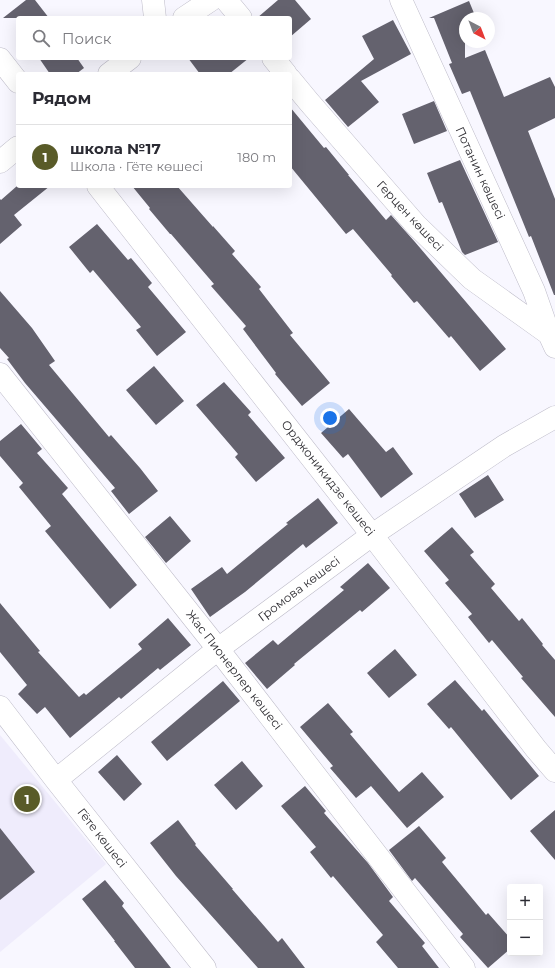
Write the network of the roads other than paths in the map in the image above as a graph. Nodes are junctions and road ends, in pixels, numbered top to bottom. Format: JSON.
{"nodes":[{"id":1,"x":152,"y":0,"type":"edge"},
{"id":2,"x":226,"y":0,"type":"edge"},
{"id":3,"x":401,"y":0,"type":"edge"},
{"id":4,"x":155,"y":16,"type":"edge"},
{"id":5,"x":239,"y":16,"type":"edge"},
{"id":6,"x":0,"y":59,"type":"edge"},
{"id":7,"x":127,"y":60,"type":"edge"},
{"id":8,"x":275,"y":60,"type":"edge"},
{"id":9,"x":112,"y":72,"type":"edge"},
{"id":10,"x":284,"y":72,"type":"edge"},
{"id":11,"x":16,"y":79,"type":"edge"},
{"id":12,"x":292,"y":81,"type":"edge"},
{"id":13,"x":16,"y":149,"type":"edge"},
{"id":14,"x":0,"y":162,"type":"edge"},
{"id":15,"x":100,"y":188,"type":"edge"},
{"id":16,"x":552,"y":340,"type":"edge"},
{"id":17,"x":0,"y":374,"type":"edge"},
{"id":18,"x":555,"y":417,"type":"edge"},
{"id":19,"x":372,"y":535,"type":"junction"},
{"id":20,"x":218,"y":649,"type":"junction"},
{"id":21,"x":0,"y":707,"type":"edge"},
{"id":22,"x":555,"y":771,"type":"edge"},
{"id":23,"x":56,"y":780,"type":"junction"},
{"id":24,"x":205,"y":968,"type":"edge"},
{"id":25,"x":464,"y":968,"type":"edge"}],
"edges":[{"from":1,"to":4,"type":"street"},
{"from":2,"to":5,"type":"street"},
{"from":3,"to":16,"type":"street","name":"Потанин көшесі"},
{"from":6,"to":11,"type":"street"},
{"from":7,"to":9,"type":"street"},
{"from":8,"to":10,"type":"street"},
{"from":12,"to":16,"type":"street","name":"Герцен көшесі"},
{"from":13,"to":14,"type":"street"},
{"from":15,"to":19,"type":"street","name":"Орджоникидзе көшесі"},
{"from":17,"to":20,"type":"street","name":"Жас Пионерлер көшесі"},
{"from":18,"to":19,"type":"street","name":"Громова көшесі"},
{"from":19,"to":20,"type":"street","name":"Громова көшесі"},
{"from":19,"to":22,"type":"street","name":"Орджоникидзе көшесі"},
{"from":20,"to":23,"type":"street","name":"Громова көшесі"},
{"from":20,"to":25,"type":"street","name":"Жас Пионерлер көшесі"},
{"from":21,"to":23,"type":"street","name":"Гёте көшесі"},
{"from":23,"to":24,"type":"street","name":"Гёте көшесі"}]}
